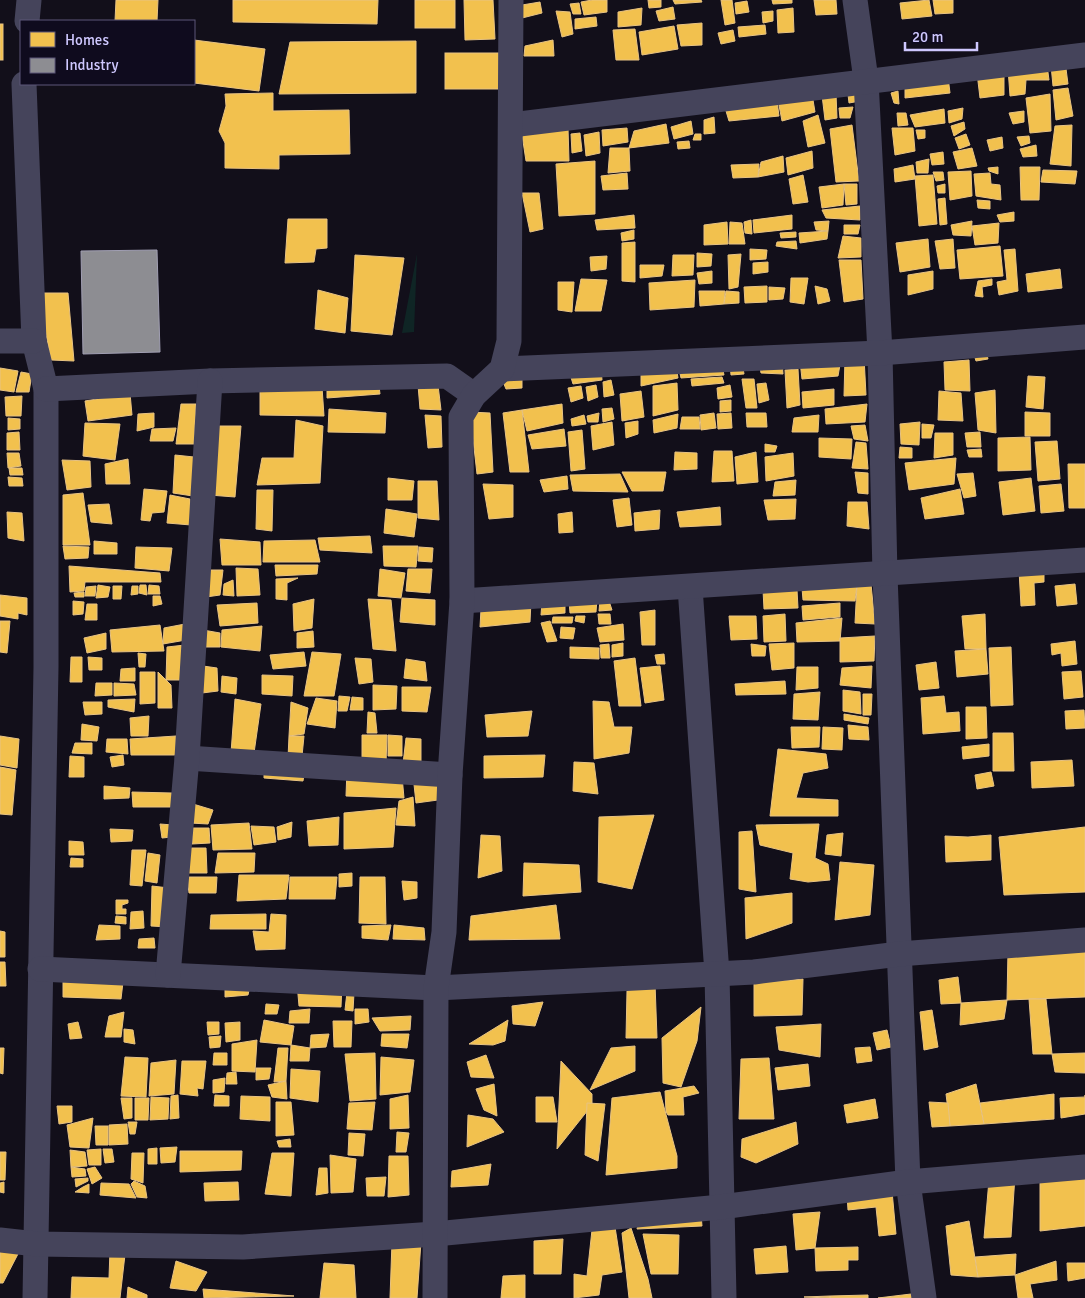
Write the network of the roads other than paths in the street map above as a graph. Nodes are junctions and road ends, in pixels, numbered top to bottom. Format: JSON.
{"nodes":[{"id":1,"x":29,"y":0,"type":"edge"},
{"id":2,"x":511,"y":0,"type":"edge"},
{"id":3,"x":855,"y":0,"type":"edge"},
{"id":4,"x":27,"y":20,"type":"edge"},
{"id":5,"x":1085,"y":55,"type":"edge"},
{"id":6,"x":866,"y":80,"type":"junction"},
{"id":7,"x":24,"y":85,"type":"edge"},
{"id":8,"x":511,"y":126,"type":"junction"},
{"id":9,"x":1085,"y":336,"type":"edge"},
{"id":10,"x":34,"y":340,"type":"junction"},
{"id":11,"x":0,"y":341,"type":"edge"},
{"id":12,"x":880,"y":353,"type":"junction"},
{"id":13,"x":502,"y":370,"type":"junction"},
{"id":14,"x":210,"y":381,"type":"junction"},
{"id":15,"x":46,"y":389,"type":"junction"},
{"id":16,"x":474,"y":395,"type":"junction"},
{"id":17,"x":1085,"y":560,"type":"edge"},
{"id":18,"x":885,"y":574,"type":"junction"},
{"id":19,"x":690,"y":587,"type":"junction"},
{"id":20,"x":462,"y":601,"type":"junction"},
{"id":21,"x":186,"y":758,"type":"junction"},
{"id":22,"x":450,"y":775,"type":"junction"},
{"id":23,"x":1085,"y":940,"type":"edge"},
{"id":24,"x":899,"y":954,"type":"junction"},
{"id":25,"x":40,"y":968,"type":"junction"},
{"id":26,"x":717,"y":974,"type":"junction"},
{"id":27,"x":168,"y":975,"type":"junction"},
{"id":28,"x":436,"y":988,"type":"junction"},
{"id":29,"x":1085,"y":1167,"type":"edge"},
{"id":30,"x":908,"y":1182,"type":"junction"},
{"id":31,"x":721,"y":1207,"type":"junction"},
{"id":32,"x":435,"y":1234,"type":"junction"},
{"id":33,"x":0,"y":1240,"type":"edge"},
{"id":34,"x":36,"y":1244,"type":"junction"},
{"id":35,"x":35,"y":1298,"type":"edge"},
{"id":36,"x":435,"y":1298,"type":"edge"},
{"id":37,"x":724,"y":1298,"type":"edge"},
{"id":38,"x":924,"y":1298,"type":"edge"}],
"edges":[{"from":1,"to":4,"type":"street"},
{"from":2,"to":8,"type":"street"},
{"from":3,"to":6,"type":"street"},
{"from":5,"to":6,"type":"street"},
{"from":6,"to":8,"type":"street"},
{"from":6,"to":12,"type":"street"},
{"from":7,"to":10,"type":"street"},
{"from":8,"to":13,"type":"street"},
{"from":9,"to":12,"type":"street"},
{"from":10,"to":11,"type":"street"},
{"from":10,"to":15,"type":"street"},
{"from":12,"to":13,"type":"street"},
{"from":12,"to":18,"type":"street"},
{"from":13,"to":16,"type":"street"},
{"from":14,"to":15,"type":"street"},
{"from":14,"to":16,"type":"street"},
{"from":14,"to":21,"type":"street"},
{"from":15,"to":25,"type":"street"},
{"from":16,"to":20,"type":"street"},
{"from":17,"to":18,"type":"street"},
{"from":18,"to":19,"type":"street"},
{"from":18,"to":24,"type":"street"},
{"from":19,"to":20,"type":"street"},
{"from":19,"to":26,"type":"street"},
{"from":20,"to":22,"type":"street"},
{"from":21,"to":22,"type":"street"},
{"from":21,"to":27,"type":"street"},
{"from":22,"to":28,"type":"street"},
{"from":23,"to":24,"type":"street"},
{"from":24,"to":26,"type":"street"},
{"from":24,"to":30,"type":"street"},
{"from":25,"to":27,"type":"street"},
{"from":25,"to":34,"type":"street"},
{"from":26,"to":28,"type":"street"},
{"from":26,"to":31,"type":"street"},
{"from":27,"to":28,"type":"street"},
{"from":28,"to":32,"type":"street"},
{"from":29,"to":30,"type":"street"},
{"from":30,"to":31,"type":"street"},
{"from":30,"to":38,"type":"street"},
{"from":31,"to":32,"type":"street"},
{"from":31,"to":37,"type":"street"},
{"from":32,"to":34,"type":"street"},
{"from":32,"to":36,"type":"street"},
{"from":33,"to":34,"type":"street"},
{"from":34,"to":35,"type":"street"}]}
